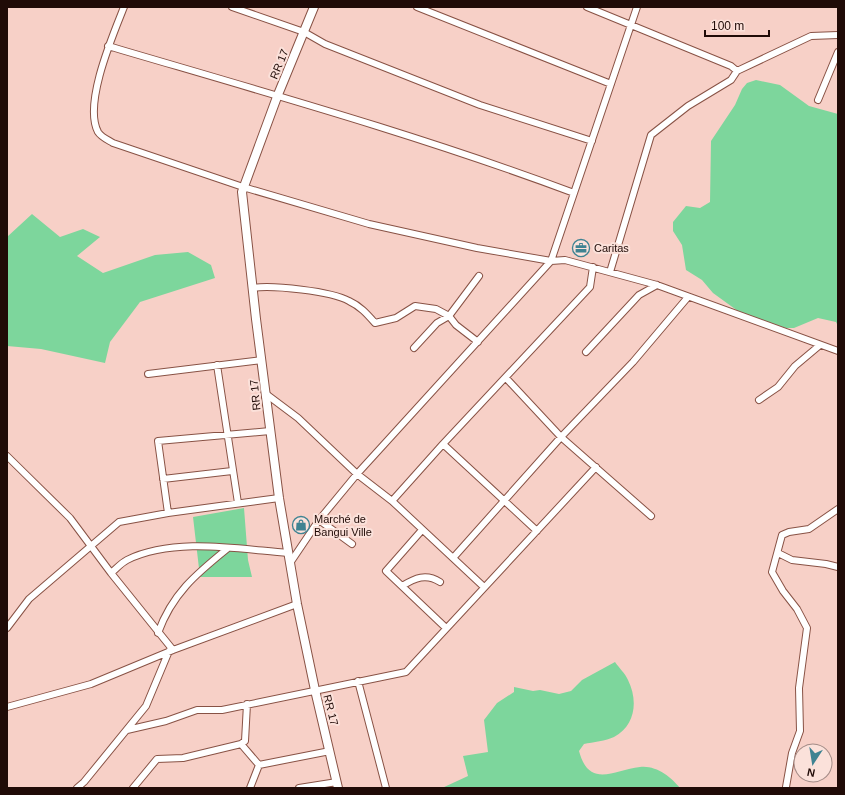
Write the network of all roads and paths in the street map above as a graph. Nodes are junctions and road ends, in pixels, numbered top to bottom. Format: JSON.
{"nodes":[{"id":1,"x":124,"y":7,"type":"edge"},
{"id":2,"x":232,"y":7,"type":"edge"},
{"id":3,"x":314,"y":7,"type":"edge"},
{"id":4,"x":417,"y":7,"type":"edge"},
{"id":5,"x":587,"y":7,"type":"edge"},
{"id":6,"x":637,"y":7,"type":"edge"},
{"id":7,"x":631,"y":25,"type":"junction"},
{"id":8,"x":304,"y":32,"type":"junction"},
{"id":9,"x":838,"y":35,"type":"edge"},
{"id":10,"x":108,"y":46,"type":"junction"},
{"id":11,"x":838,"y":52,"type":"edge"},
{"id":12,"x":737,"y":71,"type":"junction"},
{"id":13,"x":611,"y":84,"type":"junction"},
{"id":14,"x":277,"y":97,"type":"junction"},
{"id":15,"x":818,"y":100,"type":"dead end"},
{"id":16,"x":592,"y":141,"type":"junction"},
{"id":17,"x":243,"y":187,"type":"junction"},
{"id":18,"x":574,"y":193,"type":"junction"},
{"id":19,"x":552,"y":261,"type":"junction"},
{"id":20,"x":593,"y":267,"type":"junction"},
{"id":21,"x":610,"y":272,"type":"junction"},
{"id":22,"x":479,"y":276,"type":"dead end"},
{"id":23,"x":657,"y":285,"type":"junction"},
{"id":24,"x":252,"y":288,"type":"junction"},
{"id":25,"x":688,"y":297,"type":"junction"},
{"id":26,"x":449,"y":316,"type":"junction"},
{"id":27,"x":478,"y":342,"type":"junction"},
{"id":28,"x":820,"y":345,"type":"junction"},
{"id":29,"x":414,"y":348,"type":"dead end"},
{"id":30,"x":838,"y":351,"type":"edge"},
{"id":31,"x":586,"y":352,"type":"dead end"},
{"id":32,"x":262,"y":360,"type":"junction"},
{"id":33,"x":217,"y":365,"type":"junction"},
{"id":34,"x":148,"y":374,"type":"dead end"},
{"id":35,"x":506,"y":378,"type":"junction"},
{"id":36,"x":266,"y":394,"type":"junction"},
{"id":37,"x":759,"y":400,"type":"dead end"},
{"id":38,"x":270,"y":431,"type":"junction"},
{"id":39,"x":227,"y":435,"type":"junction"},
{"id":40,"x":561,"y":437,"type":"junction"},
{"id":41,"x":443,"y":444,"type":"junction"},
{"id":42,"x":7,"y":456,"type":"edge"},
{"id":43,"x":596,"y":467,"type":"junction"},
{"id":44,"x":232,"y":471,"type":"junction"},
{"id":45,"x":357,"y":474,"type":"junction"},
{"id":46,"x":163,"y":479,"type":"junction"},
{"id":47,"x":279,"y":498,"type":"junction"},
{"id":48,"x":504,"y":500,"type":"junction"},
{"id":49,"x":392,"y":501,"type":"junction"},
{"id":50,"x":238,"y":503,"type":"junction"},
{"id":51,"x":838,"y":509,"type":"edge"},
{"id":52,"x":168,"y":513,"type":"junction"},
{"id":53,"x":651,"y":516,"type":"dead end"},
{"id":54,"x":319,"y":520,"type":"junction"},
{"id":55,"x":422,"y":530,"type":"junction"},
{"id":56,"x":537,"y":531,"type":"junction"},
{"id":57,"x":352,"y":544,"type":"dead end"},
{"id":58,"x":91,"y":545,"type":"junction"},
{"id":59,"x":227,"y":549,"type":"junction"},
{"id":60,"x":288,"y":553,"type":"junction"},
{"id":61,"x":778,"y":554,"type":"junction"},
{"id":62,"x":453,"y":558,"type":"junction"},
{"id":63,"x":290,"y":563,"type":"junction"},
{"id":64,"x":838,"y":567,"type":"edge"},
{"id":65,"x":111,"y":573,"type":"junction"},
{"id":66,"x":440,"y":582,"type":"dead end"},
{"id":67,"x":402,"y":586,"type":"junction"},
{"id":68,"x":484,"y":587,"type":"junction"},
{"id":69,"x":297,"y":604,"type":"junction"},
{"id":70,"x":7,"y":628,"type":"edge"},
{"id":71,"x":446,"y":628,"type":"junction"},
{"id":72,"x":158,"y":633,"type":"junction"},
{"id":73,"x":171,"y":650,"type":"junction"},
{"id":74,"x":358,"y":681,"type":"junction"},
{"id":75,"x":315,"y":690,"type":"junction"},
{"id":76,"x":247,"y":704,"type":"junction"},
{"id":77,"x":7,"y":707,"type":"edge"},
{"id":78,"x":127,"y":730,"type":"junction"},
{"id":79,"x":242,"y":744,"type":"junction"},
{"id":80,"x":330,"y":751,"type":"junction"},
{"id":81,"x":258,"y":765,"type":"junction"},
{"id":82,"x":338,"y":785,"type":"edge"},
{"id":83,"x":786,"y":787,"type":"edge"},
{"id":84,"x":77,"y":788,"type":"edge"},
{"id":85,"x":133,"y":788,"type":"edge"},
{"id":86,"x":250,"y":788,"type":"edge"},
{"id":87,"x":299,"y":788,"type":"edge"},
{"id":88,"x":386,"y":788,"type":"edge"}],
"edges":[{"from":1,"to":10,"type":"street"},
{"from":2,"to":8,"type":"street"},
{"from":3,"to":8,"type":"main road","name":"RR 17","number":"RR 17"},
{"from":4,"to":13,"type":"street"},
{"from":5,"to":7,"type":"street"},
{"from":6,"to":7,"type":"street"},
{"from":7,"to":12,"type":"street"},
{"from":7,"to":13,"type":"street"},
{"from":8,"to":14,"type":"main road","name":"RR 17","number":"RR 17"},
{"from":8,"to":16,"type":"street"},
{"from":9,"to":12,"type":"street"},
{"from":10,"to":14,"type":"street"},
{"from":10,"to":17,"type":"street"},
{"from":11,"to":15,"type":"street"},
{"from":12,"to":21,"type":"street"},
{"from":13,"to":16,"type":"street"},
{"from":14,"to":17,"type":"main road","name":"RR 17","number":"RR 17"},
{"from":14,"to":18,"type":"street"},
{"from":16,"to":18,"type":"street"},
{"from":17,"to":19,"type":"street"},
{"from":17,"to":24,"type":"main road","name":"RR 17","number":"RR 17"},
{"from":18,"to":19,"type":"street"},
{"from":19,"to":20,"type":"street"},
{"from":19,"to":27,"type":"street"},
{"from":20,"to":21,"type":"street"},
{"from":20,"to":35,"type":"street"},
{"from":21,"to":23,"type":"street"},
{"from":22,"to":26,"type":"street"},
{"from":23,"to":25,"type":"street"},
{"from":23,"to":31,"type":"street"},
{"from":24,"to":26,"type":"street"},
{"from":24,"to":32,"type":"main road","name":"RR 17","number":"RR 17"},
{"from":25,"to":28,"type":"street"},
{"from":25,"to":40,"type":"street"},
{"from":26,"to":27,"type":"street"},
{"from":26,"to":29,"type":"street"},
{"from":27,"to":45,"type":"street"},
{"from":28,"to":30,"type":"street"},
{"from":28,"to":37,"type":"street"},
{"from":32,"to":33,"type":"street"},
{"from":32,"to":36,"type":"main road","name":"RR 17","number":"RR 17"},
{"from":33,"to":34,"type":"street"},
{"from":33,"to":39,"type":"street"},
{"from":35,"to":40,"type":"street"},
{"from":35,"to":41,"type":"street"},
{"from":36,"to":38,"type":"main road","name":"RR 17","number":"RR 17"},
{"from":36,"to":45,"type":"street"},
{"from":38,"to":39,"type":"street"},
{"from":38,"to":47,"type":"main road","name":"RR 17","number":"RR 17"},
{"from":39,"to":44,"type":"street"},
{"from":39,"to":46,"type":"street"},
{"from":40,"to":43,"type":"street"},
{"from":40,"to":48,"type":"street"},
{"from":41,"to":48,"type":"street"},
{"from":41,"to":49,"type":"street"},
{"from":42,"to":58,"type":"street"},
{"from":43,"to":53,"type":"street"},
{"from":43,"to":56,"type":"street"},
{"from":44,"to":46,"type":"street"},
{"from":44,"to":50,"type":"street"},
{"from":45,"to":49,"type":"street"},
{"from":45,"to":54,"type":"street"},
{"from":46,"to":52,"type":"street"},
{"from":47,"to":50,"type":"street"},
{"from":47,"to":60,"type":"main road","name":"RR 17","number":"RR 17"},
{"from":48,"to":56,"type":"street"},
{"from":48,"to":62,"type":"street"},
{"from":49,"to":55,"type":"street"},
{"from":50,"to":52,"type":"street"},
{"from":51,"to":61,"type":"street"},
{"from":52,"to":58,"type":"street"},
{"from":54,"to":57,"type":"street"},
{"from":54,"to":63,"type":"street"},
{"from":55,"to":62,"type":"street"},
{"from":55,"to":67,"type":"street"},
{"from":56,"to":68,"type":"street"},
{"from":58,"to":65,"type":"street"},
{"from":58,"to":70,"type":"street"},
{"from":59,"to":60,"type":"street"},
{"from":59,"to":65,"type":"street"},
{"from":59,"to":72,"type":"street"},
{"from":60,"to":63,"type":"main road","name":"RR 17","number":"RR 17"},
{"from":61,"to":64,"type":"street"},
{"from":61,"to":83,"type":"street"},
{"from":62,"to":68,"type":"street"},
{"from":63,"to":69,"type":"main road","name":"RR 17","number":"RR 17"},
{"from":65,"to":72,"type":"street"},
{"from":66,"to":67,"type":"street"},
{"from":67,"to":71,"type":"street"},
{"from":68,"to":71,"type":"street"},
{"from":69,"to":73,"type":"street"},
{"from":69,"to":75,"type":"main road","name":"RR 17","number":"RR 17"},
{"from":71,"to":74,"type":"street"},
{"from":72,"to":73,"type":"street"},
{"from":73,"to":77,"type":"street"},
{"from":73,"to":78,"type":"street"},
{"from":74,"to":75,"type":"street"},
{"from":74,"to":88,"type":"street"},
{"from":75,"to":76,"type":"street"},
{"from":75,"to":80,"type":"main road","name":"RR 17","number":"RR 17"},
{"from":76,"to":78,"type":"street"},
{"from":76,"to":79,"type":"street"},
{"from":78,"to":84,"type":"street"},
{"from":79,"to":81,"type":"street"},
{"from":79,"to":85,"type":"street"},
{"from":80,"to":81,"type":"street"},
{"from":80,"to":82,"type":"main road","name":"RR 17","number":"RR 17"},
{"from":81,"to":86,"type":"street"},
{"from":82,"to":87,"type":"street"}]}
